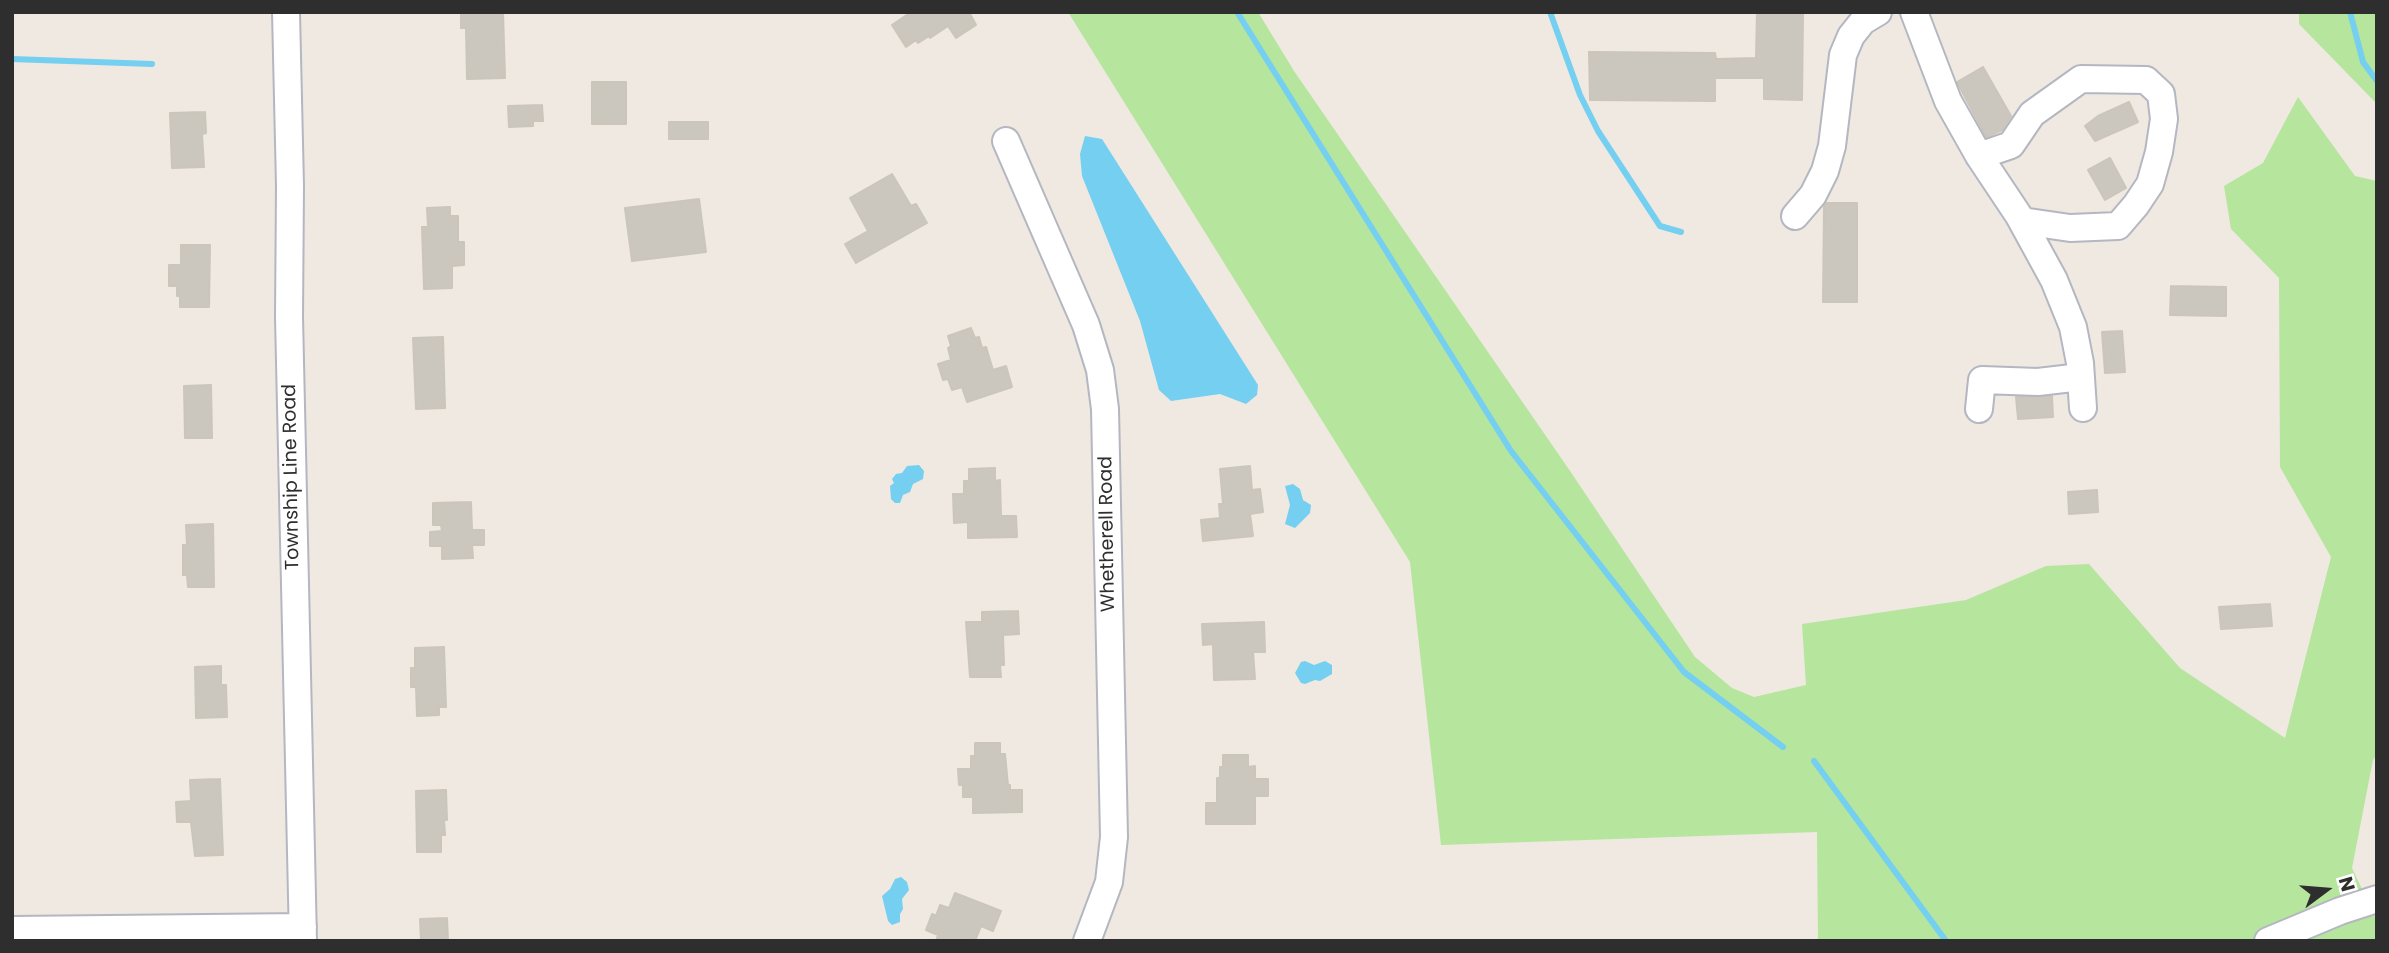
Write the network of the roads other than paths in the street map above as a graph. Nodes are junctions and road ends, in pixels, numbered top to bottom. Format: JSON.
{"nodes":[{"id":1,"x":286,"y":12,"type":"edge"},
{"id":2,"x":1878,"y":12,"type":"edge"},
{"id":3,"x":1914,"y":12,"type":"edge"},
{"id":4,"x":1848,"y":22,"type":"edge"},
{"id":5,"x":1006,"y":141,"type":"dead end"},
{"id":6,"x":1979,"y":156,"type":"junction"},
{"id":7,"x":1795,"y":216,"type":"dead end"},
{"id":8,"x":2022,"y":221,"type":"junction"},
{"id":9,"x":2081,"y":377,"type":"junction"},
{"id":10,"x":2083,"y":408,"type":"dead end"},
{"id":11,"x":1979,"y":409,"type":"dead end"},
{"id":12,"x":2377,"y":899,"type":"edge"},
{"id":13,"x":12,"y":930,"type":"edge"},
{"id":14,"x":303,"y":934,"type":"edge"},
{"id":15,"x":1087,"y":941,"type":"edge"},
{"id":16,"x":2268,"y":941,"type":"edge"}],
"edges":[{"from":1,"to":14,"type":"street","name":"Township Line Road"},
{"from":2,"to":4,"type":"street"},
{"from":3,"to":6,"type":"street"},
{"from":4,"to":7,"type":"street"},
{"from":5,"to":15,"type":"street","name":"Whetherell Road"},
{"from":6,"to":8,"type":"street"},
{"from":6,"to":8,"type":"street"},
{"from":8,"to":9,"type":"street"},
{"from":9,"to":10,"type":"street"},
{"from":9,"to":11,"type":"street"},
{"from":12,"to":16,"type":"street"},
{"from":13,"to":14,"type":"street"}]}
